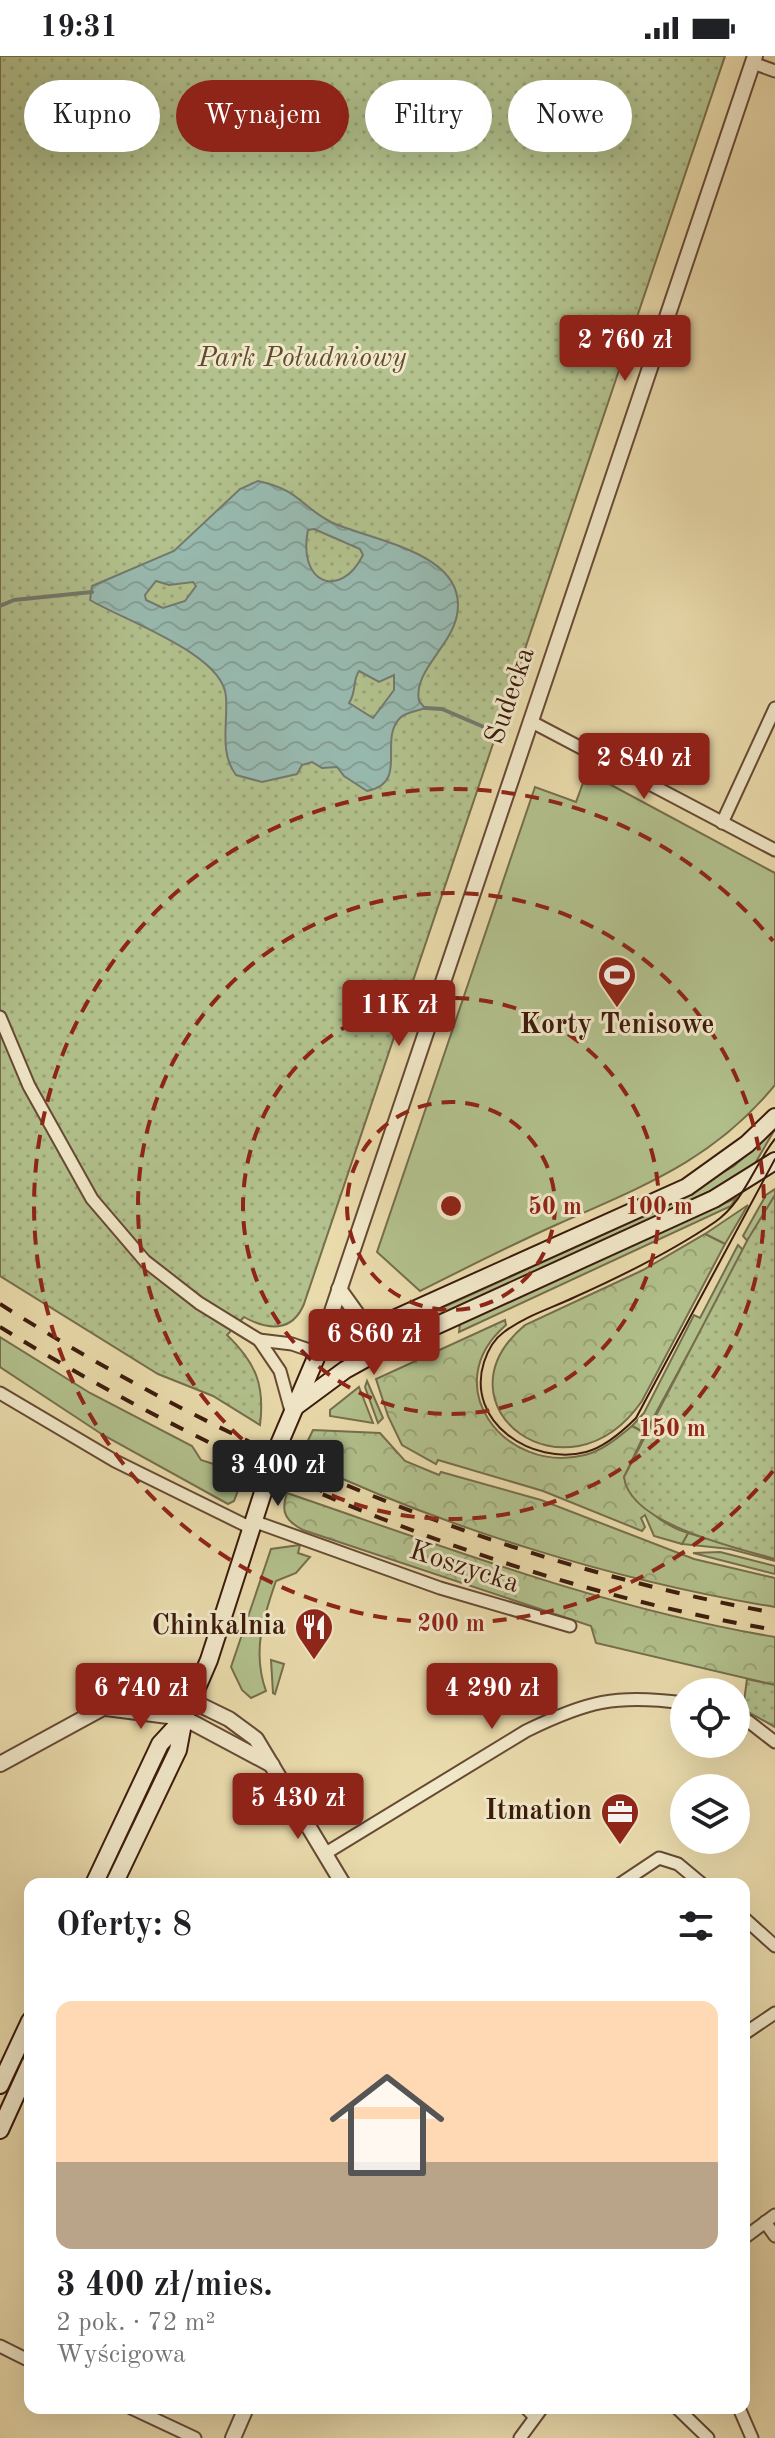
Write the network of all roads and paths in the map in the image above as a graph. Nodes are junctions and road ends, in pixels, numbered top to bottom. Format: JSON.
{"nodes":[{"id":1,"x":754,"y":59,"type":"edge"},
{"id":2,"x":775,"y":71,"type":"edge"},
{"id":3,"x":775,"y":708,"type":"edge"},
{"id":4,"x":530,"y":721,"type":"junction"},
{"id":5,"x":722,"y":823,"type":"junction"},
{"id":6,"x":775,"y":850,"type":"edge"},
{"id":7,"x":0,"y":1017,"type":"edge"},
{"id":8,"x":775,"y":1117,"type":"edge"},
{"id":9,"x":775,"y":1161,"type":"edge"},
{"id":10,"x":339,"y":1289,"type":"junction"},
{"id":11,"x":382,"y":1326,"type":"junction"},
{"id":12,"x":259,"y":1340,"type":"junction"},
{"id":13,"x":318,"y":1353,"type":"junction"},
{"id":14,"x":0,"y":1393,"type":"edge"},
{"id":15,"x":291,"y":1411,"type":"junction"},
{"id":16,"x":277,"y":1449,"type":"tunnel mouth"},
{"id":17,"x":266,"y":1483,"type":"tunnel mouth"},
{"id":18,"x":252,"y":1524,"type":"junction"},
{"id":19,"x":570,"y":1626,"type":"dead end"},
{"id":20,"x":192,"y":1701,"type":"junction"},
{"id":21,"x":670,"y":1701,"type":"edge"},
{"id":22,"x":106,"y":1708,"type":"junction"},
{"id":23,"x":184,"y":1718,"type":"junction"},
{"id":24,"x":750,"y":1723,"type":"edge"},
{"id":25,"x":775,"y":1742,"type":"edge"},
{"id":26,"x":0,"y":1764,"type":"edge"},
{"id":27,"x":272,"y":1765,"type":"junction"},
{"id":28,"x":326,"y":1853,"type":"junction"},
{"id":29,"x":97,"y":1878,"type":"edge"},
{"id":30,"x":117,"y":1878,"type":"edge"},
{"id":31,"x":340,"y":1878,"type":"edge"},
{"id":32,"x":629,"y":1878,"type":"edge"},
{"id":33,"x":695,"y":1878,"type":"edge"},
{"id":34,"x":750,"y":1923,"type":"edge"},
{"id":35,"x":775,"y":1946,"type":"edge"},
{"id":36,"x":775,"y":2013,"type":"edge"},
{"id":37,"x":750,"y":2030,"type":"edge"},
{"id":38,"x":24,"y":2034,"type":"edge"},
{"id":39,"x":24,"y":2080,"type":"edge"},
{"id":40,"x":0,"y":2085,"type":"edge"},
{"id":41,"x":0,"y":2130,"type":"edge"},
{"id":42,"x":770,"y":2219,"type":"edge"},
{"id":43,"x":750,"y":2234,"type":"edge"},
{"id":44,"x":775,"y":2236,"type":"edge"},
{"id":45,"x":0,"y":2346,"type":"edge"},
{"id":46,"x":24,"y":2358,"type":"edge"},
{"id":47,"x":144,"y":2414,"type":"edge"},
{"id":48,"x":243,"y":2414,"type":"edge"},
{"id":49,"x":532,"y":2414,"type":"edge"},
{"id":50,"x":683,"y":2414,"type":"edge"},
{"id":51,"x":742,"y":2414,"type":"edge"},
{"id":52,"x":195,"y":2438,"type":"edge"},
{"id":53,"x":233,"y":2438,"type":"edge"},
{"id":54,"x":520,"y":2438,"type":"edge"},
{"id":55,"x":708,"y":2438,"type":"edge"},
{"id":56,"x":752,"y":2438,"type":"edge"}],
"edges":[{"from":1,"to":2,"type":"street"},
{"from":1,"to":4,"type":"street","name":"Sudecka"},
{"from":3,"to":5,"type":"street"},
{"from":4,"to":5,"type":"street"},
{"from":4,"to":10,"type":"street","name":"Sudecka"},
{"from":5,"to":6,"type":"street"},
{"from":7,"to":12,"type":"street"},
{"from":8,"to":11,"type":"main road"},
{"from":9,"to":15,"type":"main road"},
{"from":10,"to":11,"type":"street"},
{"from":10,"to":13,"type":"street","name":"Sudecka"},
{"from":11,"to":13,"type":"main road"},
{"from":12,"to":13,"type":"street"},
{"from":12,"to":15,"type":"street"},
{"from":13,"to":15,"type":"main road"},
{"from":14,"to":18,"type":"street","name":"Koszycka"},
{"from":15,"to":16,"type":"main road"},
{"from":17,"to":18,"type":"main road"},
{"from":18,"to":19,"type":"street","name":"Koszycka"},
{"from":18,"to":20,"type":"main road"},
{"from":20,"to":22,"type":"street"},
{"from":20,"to":23,"type":"main road"},
{"from":20,"to":27,"type":"street"},
{"from":21,"to":28,"type":"street"},
{"from":22,"to":23,"type":"street"},
{"from":22,"to":26,"type":"street"},
{"from":23,"to":27,"type":"street"},
{"from":23,"to":29,"type":"main road"},
{"from":23,"to":30,"type":"main road"},
{"from":24,"to":25,"type":"street"},
{"from":27,"to":28,"type":"street"},
{"from":28,"to":31,"type":"street"},
{"from":32,"to":33,"type":"street"},
{"from":34,"to":35,"type":"street"},
{"from":36,"to":37,"type":"street"},
{"from":38,"to":40,"type":"main road"},
{"from":39,"to":41,"type":"main road"},
{"from":42,"to":43,"type":"street"},
{"from":42,"to":44,"type":"street"},
{"from":45,"to":46,"type":"street"},
{"from":47,"to":52,"type":"street"},
{"from":48,"to":53,"type":"street"},
{"from":49,"to":54,"type":"street"},
{"from":50,"to":55,"type":"street"},
{"from":51,"to":56,"type":"street"}]}
